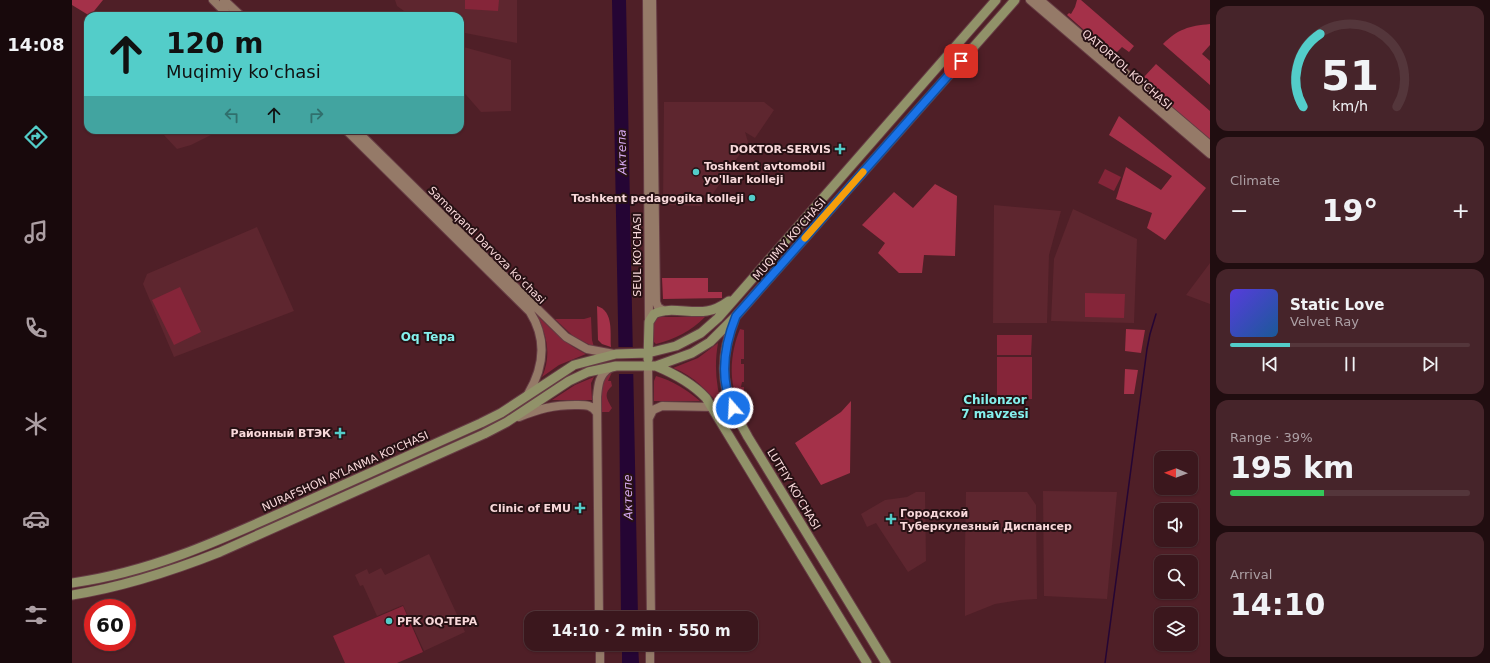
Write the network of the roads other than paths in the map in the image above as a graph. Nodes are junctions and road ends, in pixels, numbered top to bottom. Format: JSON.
{"nodes":[{"id":1,"x":213,"y":0,"type":"edge"},
{"id":2,"x":224,"y":0,"type":"edge"},
{"id":3,"x":647,"y":0,"type":"edge"},
{"id":4,"x":652,"y":0,"type":"edge"},
{"id":5,"x":996,"y":0,"type":"edge"},
{"id":6,"x":1015,"y":0,"type":"edge"},
{"id":7,"x":1030,"y":0,"type":"edge"},
{"id":8,"x":1040,"y":0,"type":"edge"},
{"id":9,"x":225,"y":12,"type":"edge"},
{"id":10,"x":237,"y":12,"type":"edge"},
{"id":11,"x":940,"y":63,"type":"junction"},
{"id":12,"x":1112,"y":65,"type":"junction"},
{"id":13,"x":951,"y":72,"type":"junction"},
{"id":14,"x":1126,"y":77,"type":"junction"},
{"id":15,"x":350,"y":134,"type":"edge"},
{"id":16,"x":360,"y":134,"type":"edge"},
{"id":17,"x":1210,"y":145,"type":"edge"},
{"id":18,"x":1210,"y":154,"type":"edge"},
{"id":19,"x":853,"y":163,"type":"junction"},
{"id":20,"x":863,"y":173,"type":"junction"},
{"id":21,"x":737,"y":296,"type":"junction"},
{"id":22,"x":664,"y":311,"type":"junction"},
{"id":23,"x":736,"y":316,"type":"junction"},
{"id":24,"x":649,"y":322,"type":"junction"},
{"id":25,"x":648,"y":353,"type":"junction"},
{"id":26,"x":616,"y":354,"type":"junction"},
{"id":27,"x":616,"y":366,"type":"junction"},
{"id":28,"x":652,"y":366,"type":"junction"},
{"id":29,"x":528,"y":394,"type":"junction"},
{"id":30,"x":597,"y":399,"type":"junction"},
{"id":31,"x":586,"y":405,"type":"junction"},
{"id":32,"x":712,"y":407,"type":"junction"},
{"id":33,"x":597,"y":413,"type":"junction"},
{"id":34,"x":649,"y":418,"type":"junction"},
{"id":35,"x":507,"y":422,"type":"junction"},
{"id":36,"x":401,"y":459,"type":"junction"},
{"id":37,"x":406,"y":470,"type":"junction"},
{"id":38,"x":362,"y":477,"type":"junction"},
{"id":39,"x":367,"y":487,"type":"junction"},
{"id":40,"x":272,"y":517,"type":"junction"},
{"id":41,"x":277,"y":527,"type":"junction"},
{"id":42,"x":185,"y":554,"type":"junction"},
{"id":43,"x":189,"y":564,"type":"junction"},
{"id":44,"x":96,"y":579,"type":"junction"},
{"id":45,"x":72,"y":584,"type":"edge"},
{"id":46,"x":98,"y":590,"type":"junction"},
{"id":47,"x":72,"y":595,"type":"edge"},
{"id":48,"x":599,"y":611,"type":"edge"},
{"id":49,"x":650,"y":611,"type":"edge"},
{"id":50,"x":860,"y":620,"type":"junction"},
{"id":51,"x":846,"y":628,"type":"junction"},
{"id":52,"x":600,"y":651,"type":"edge"},
{"id":53,"x":650,"y":651,"type":"edge"},
{"id":54,"x":884,"y":660,"type":"edge"},
{"id":55,"x":600,"y":663,"type":"edge"},
{"id":56,"x":650,"y":663,"type":"edge"},
{"id":57,"x":868,"y":663,"type":"edge"}],
"edges":[{"from":1,"to":9,"type":"main road"},
{"from":2,"to":10,"type":"main road"},
{"from":3,"to":24,"type":"main road","name":"SEUL KO'CHASI"},
{"from":4,"to":22,"type":"main road"},
{"from":5,"to":11,"type":"main road","name":"MUQIMIY KO'CHASI"},
{"from":6,"to":13,"type":"main road","name":"MUQIMIY KO'CHASI"},
{"from":7,"to":12,"type":"main road","name":"QATORTOL KO'CHASI"},
{"from":8,"to":12,"type":"main road","name":"QATORTOL KO'CHASI"},
{"from":11,"to":13,"type":"main road"},
{"from":11,"to":19,"type":"main road","name":"MUQIMIY KO'CHASI"},
{"from":12,"to":14,"type":"main road","name":"QATORTOL KO'CHASI"},
{"from":13,"to":20,"type":"main road","name":"MUQIMIY KO'CHASI"},
{"from":14,"to":17,"type":"main road","name":"QATORTOL KO'CHASI"},
{"from":14,"to":18,"type":"main road","name":"QATORTOL KO'CHASI"},
{"from":15,"to":29,"type":"main road","name":"Samarqand Darvoza koʻchasi"},
{"from":16,"to":26,"type":"main road","name":"Samarqand Darvoza koʻchasi"},
{"from":19,"to":20,"type":"main road"},
{"from":19,"to":21,"type":"main road","name":"MUQIMIY KO'CHASI"},
{"from":20,"to":23,"type":"main road","name":"MUQIMIY KO'CHASI"},
{"from":21,"to":22,"type":"main road"},
{"from":21,"to":25,"type":"main road","name":"MUQIMIY KO'CHASI"},
{"from":22,"to":24,"type":"main road"},
{"from":23,"to":28,"type":"main road","name":"MUQIMIY KO'CHASI"},
{"from":23,"to":50,"type":"main road","name":"LUTFIY KO'CHASI"},
{"from":24,"to":25,"type":"main road","name":"SEUL KO'CHASI"},
{"from":25,"to":26,"type":"main road","name":"MUQIMIY KO'CHASI"},
{"from":25,"to":28,"type":"main road","name":"SEUL KO'CHASI"},
{"from":26,"to":29,"type":"main road","name":"NURAFSHON AYLANMA KO'CHASI"},
{"from":27,"to":28,"type":"main road","name":"MUQIMIY KO'CHASI"},
{"from":27,"to":30,"type":"main road"},
{"from":27,"to":35,"type":"main road"},
{"from":28,"to":32,"type":"main road"},
{"from":28,"to":34,"type":"main road"},
{"from":29,"to":36,"type":"main road","name":"NURAFSHON AYLANMA KO'CHASI"},
{"from":30,"to":31,"type":"main road"},
{"from":30,"to":33,"type":"main road"},
{"from":31,"to":33,"type":"main road"},
{"from":31,"to":35,"type":"main road"},
{"from":32,"to":34,"type":"main road"},
{"from":32,"to":51,"type":"main road"},
{"from":33,"to":48,"type":"main road"},
{"from":34,"to":49,"type":"main road"},
{"from":35,"to":37,"type":"main road"},
{"from":36,"to":37,"type":"main road"},
{"from":36,"to":38,"type":"main road","name":"NURAFSHON AYLANMA KO'CHASI"},
{"from":37,"to":39,"type":"main road"},
{"from":38,"to":39,"type":"main road"},
{"from":38,"to":40,"type":"main road","name":"NURAFSHON AYLANMA KO'CHASI"},
{"from":39,"to":41,"type":"main road"},
{"from":40,"to":41,"type":"main road"},
{"from":40,"to":42,"type":"main road","name":"NURAFSHON AYLANMA KO'CHASI"},
{"from":41,"to":43,"type":"main road"},
{"from":42,"to":43,"type":"main road"},
{"from":42,"to":44,"type":"main road","name":"NURAFSHON AYLANMA KO'CHASI"},
{"from":43,"to":46,"type":"main road"},
{"from":44,"to":45,"type":"main road","name":"NURAFSHON AYLANMA KO'CHASI"},
{"from":44,"to":46,"type":"main road"},
{"from":46,"to":47,"type":"main road"},
{"from":50,"to":51,"type":"main road"},
{"from":50,"to":54,"type":"main road","name":"LUTFIY KO'CHASI"},
{"from":51,"to":57,"type":"main road"},
{"from":52,"to":55,"type":"main road"},
{"from":53,"to":56,"type":"main road"},
{"from":54,"to":57,"type":"main road"}]}
